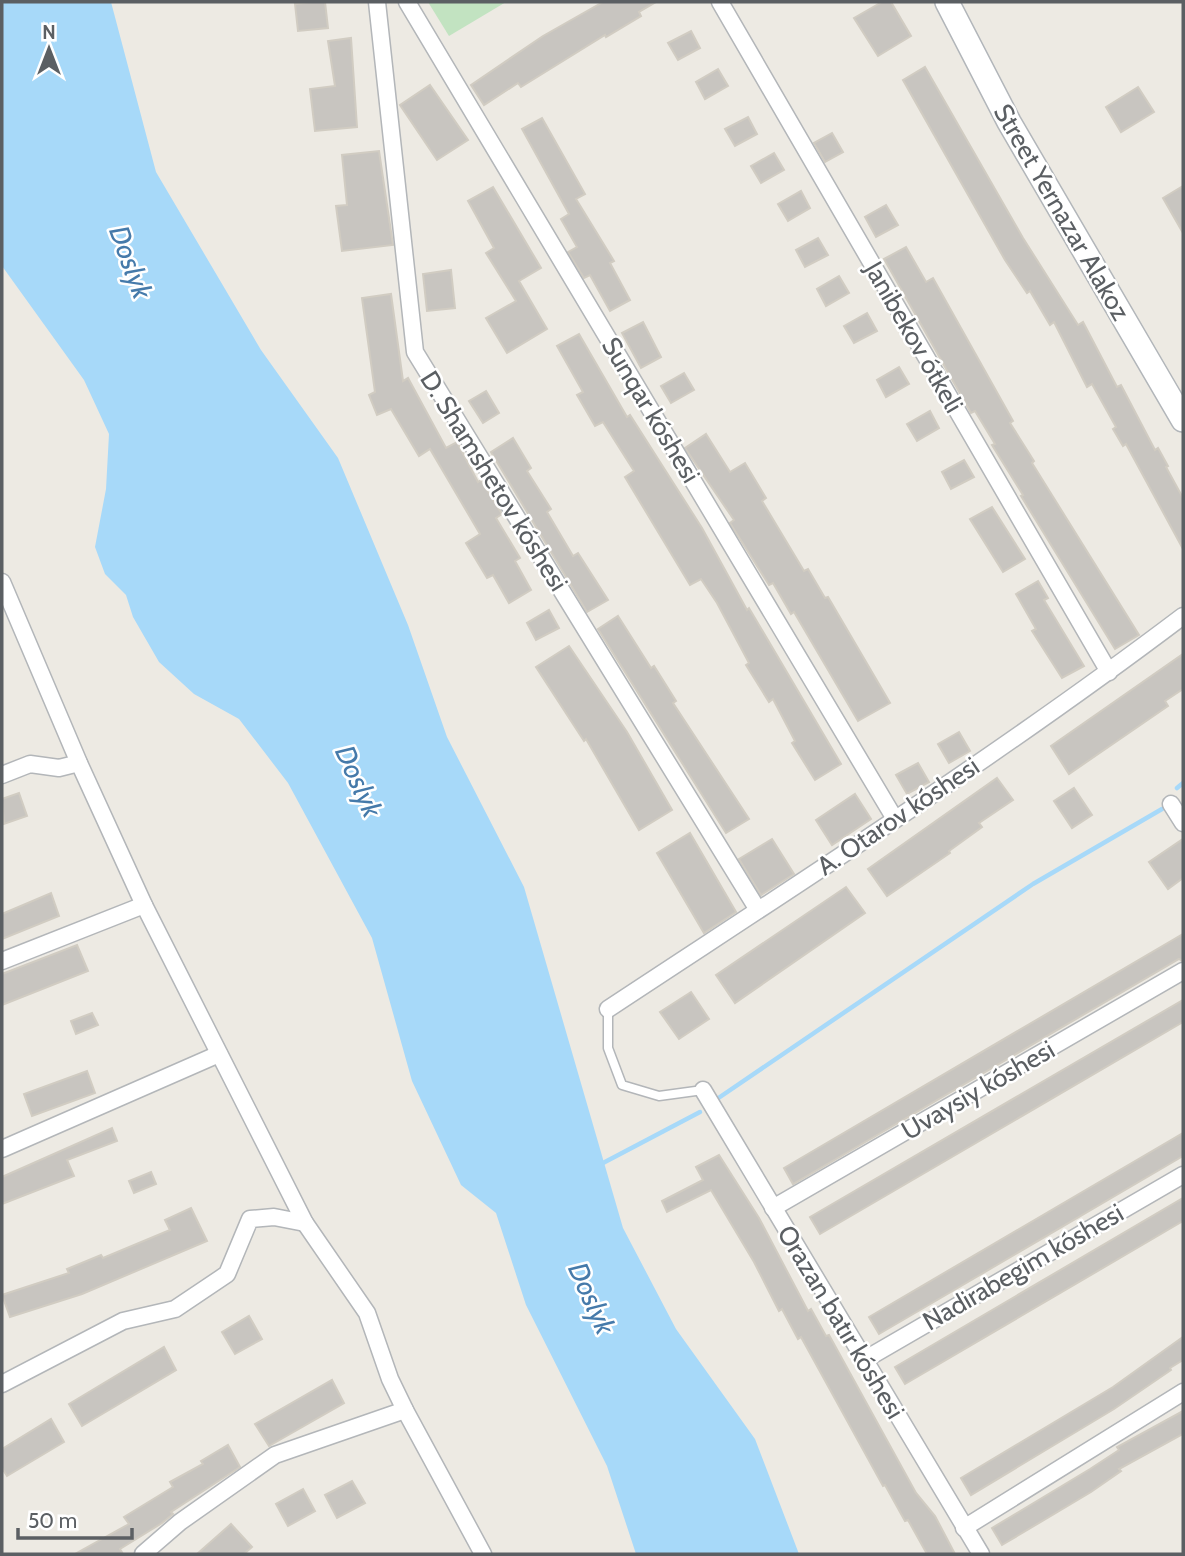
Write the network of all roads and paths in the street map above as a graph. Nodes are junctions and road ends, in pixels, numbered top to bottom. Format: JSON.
{"nodes":[{"id":1,"x":377,"y":2,"type":"edge"},
{"id":2,"x":407,"y":2,"type":"edge"},
{"id":3,"x":720,"y":2,"type":"edge"},
{"id":4,"x":947,"y":2,"type":"edge"},
{"id":5,"x":1183,"y":420,"type":"edge"},
{"id":6,"x":2,"y":582,"type":"edge"},
{"id":7,"x":6,"y":604,"type":"edge"},
{"id":8,"x":1183,"y":616,"type":"edge"},
{"id":9,"x":1109,"y":672,"type":"junction"},
{"id":10,"x":79,"y":764,"type":"junction"},
{"id":11,"x":2,"y":775,"type":"edge"},
{"id":12,"x":1171,"y":804,"type":"dead end"},
{"id":13,"x":895,"y":819,"type":"junction"},
{"id":14,"x":1183,"y":823,"type":"edge"},
{"id":15,"x":144,"y":905,"type":"junction"},
{"id":16,"x":758,"y":910,"type":"junction"},
{"id":17,"x":2,"y":961,"type":"edge"},
{"id":18,"x":1183,"y":971,"type":"edge"},
{"id":19,"x":608,"y":1009,"type":"joint"},
{"id":20,"x":219,"y":1054,"type":"junction"},
{"id":21,"x":703,"y":1090,"type":"joint"},
{"id":22,"x":2,"y":1149,"type":"edge"},
{"id":23,"x":1183,"y":1175,"type":"edge"},
{"id":24,"x":773,"y":1208,"type":"junction"},
{"id":25,"x":304,"y":1223,"type":"junction"},
{"id":26,"x":864,"y":1360,"type":"junction"},
{"id":27,"x":2,"y":1384,"type":"edge"},
{"id":28,"x":1183,"y":1392,"type":"edge"},
{"id":29,"x":405,"y":1410,"type":"junction"},
{"id":30,"x":964,"y":1528,"type":"junction"},
{"id":31,"x":143,"y":1554,"type":"edge"},
{"id":32,"x":483,"y":1554,"type":"edge"},
{"id":33,"x":981,"y":1554,"type":"edge"}],
"edges":[{"from":1,"to":16,"type":"street","name":"D. Shamshetov kóshesi"},
{"from":2,"to":13,"type":"street","name":"Sunqar kóshesi"},
{"from":3,"to":9,"type":"street","name":"Janibekov ótkeli"},
{"from":4,"to":5,"type":"main road","name":"Street Yernazar Alakoz"},
{"from":6,"to":7,"type":"street"},
{"from":7,"to":10,"type":"street"},
{"from":8,"to":9,"type":"street","name":"A. Otarov kóshesi"},
{"from":9,"to":13,"type":"street","name":"A. Otarov kóshesi"},
{"from":10,"to":11,"type":"street"},
{"from":10,"to":15,"type":"street"},
{"from":12,"to":14,"type":"street"},
{"from":13,"to":16,"type":"street","name":"A. Otarov kóshesi"},
{"from":15,"to":17,"type":"street"},
{"from":15,"to":20,"type":"street"},
{"from":16,"to":19,"type":"street","name":"A. Otarov kóshesi"},
{"from":18,"to":24,"type":"street","name":"Uvaysiy kóshesi"},
{"from":19,"to":21,"type":"lane"},
{"from":20,"to":22,"type":"street"},
{"from":20,"to":25,"type":"street"},
{"from":21,"to":24,"type":"street","name":"Orazan batır kóshesi"},
{"from":23,"to":26,"type":"street","name":"Nadirabegim kóshesi"},
{"from":24,"to":26,"type":"street","name":"Orazan batır kóshesi"},
{"from":25,"to":27,"type":"street"},
{"from":25,"to":29,"type":"street"},
{"from":26,"to":30,"type":"street","name":"Orazan batır kóshesi"},
{"from":28,"to":30,"type":"street"},
{"from":29,"to":31,"type":"street"},
{"from":29,"to":32,"type":"street"},
{"from":30,"to":33,"type":"street","name":"Orazan batır kóshesi"}]}
